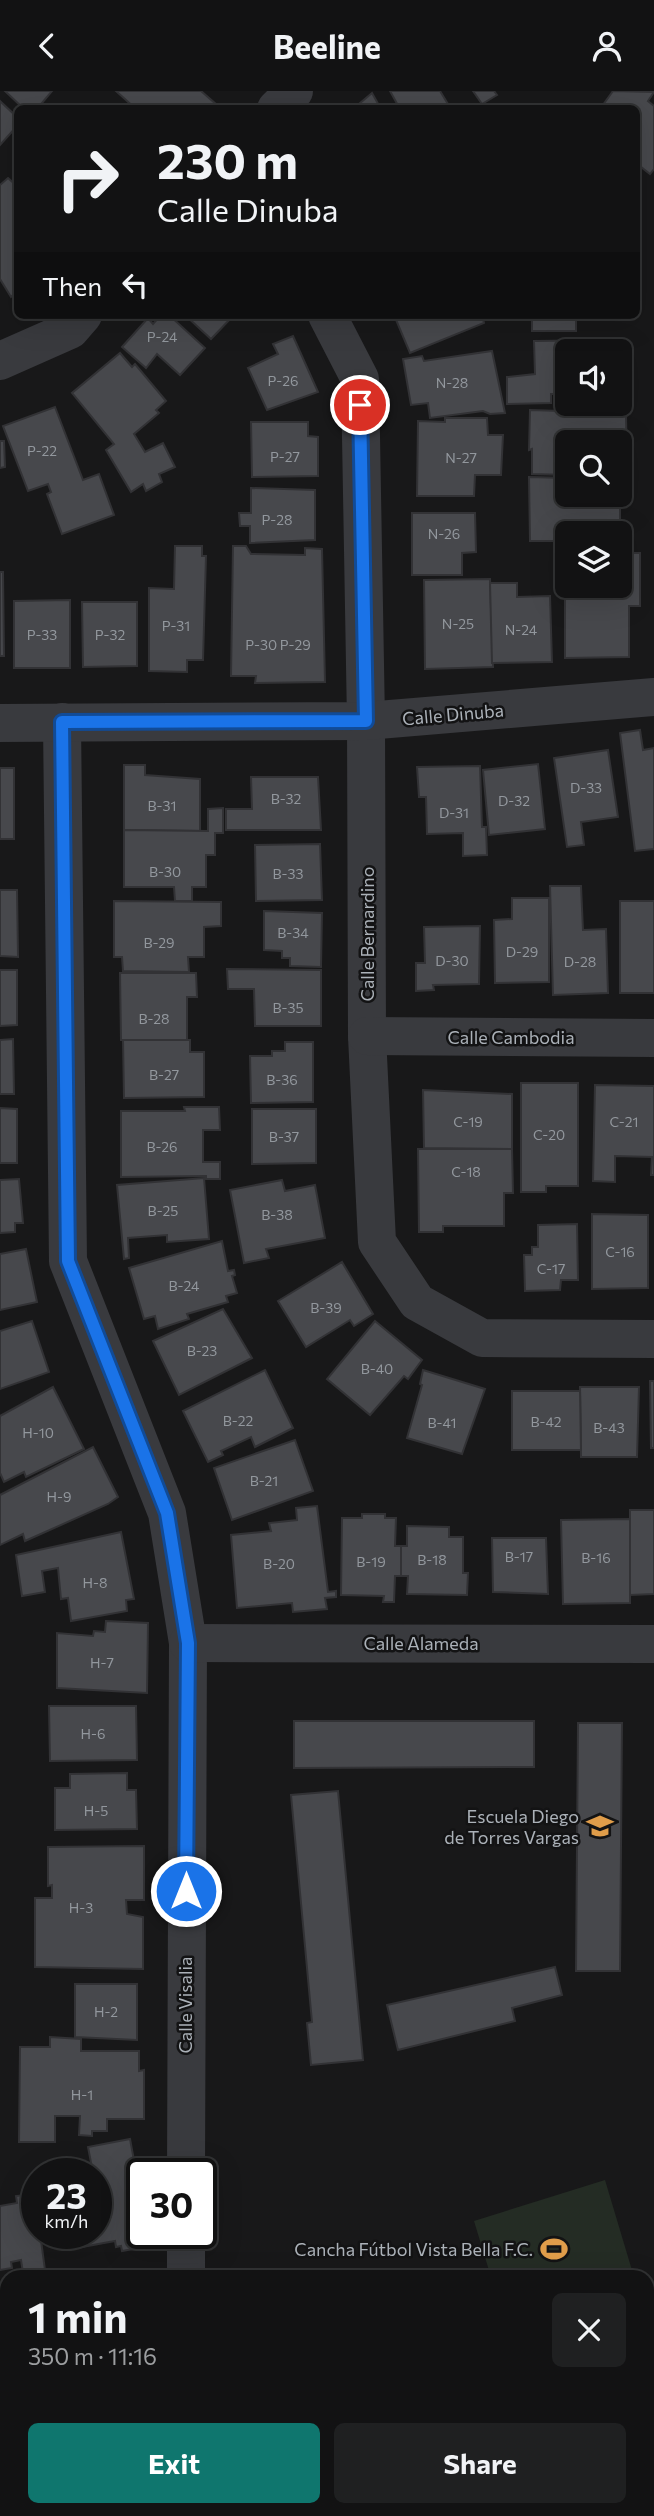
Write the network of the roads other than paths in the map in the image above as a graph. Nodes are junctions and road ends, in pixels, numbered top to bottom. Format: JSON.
{"nodes":[{"id":1,"x":293,"y":91,"type":"edge"},
{"id":2,"x":280,"y":105,"type":"edge"},
{"id":3,"x":80,"y":319,"type":"edge"},
{"id":4,"x":329,"y":319,"type":"edge"},
{"id":5,"x":0,"y":362,"type":"edge"},
{"id":6,"x":654,"y":697,"type":"edge"},
{"id":7,"x":366,"y":721,"type":"junction"},
{"id":8,"x":62,"y":722,"type":"junction"},
{"id":9,"x":0,"y":723,"type":"edge"},
{"id":10,"x":367,"y":1036,"type":"junction"},
{"id":11,"x":654,"y":1038,"type":"edge"},
{"id":12,"x":654,"y":1339,"type":"edge"},
{"id":13,"x":188,"y":1643,"type":"junction"},
{"id":14,"x":654,"y":1644,"type":"edge"},
{"id":15,"x":186,"y":2158,"type":"edge"},
{"id":16,"x":186,"y":2249,"type":"edge"},
{"id":17,"x":186,"y":2270,"type":"edge"}],
"edges":[{"from":1,"to":2,"type":"street"},
{"from":3,"to":5,"type":"street"},
{"from":4,"to":7,"type":"street","name":"Calle Bernardino"},
{"from":6,"to":7,"type":"street","name":"Calle Dinuba"},
{"from":7,"to":8,"type":"street","name":"Calle Dinuba"},
{"from":7,"to":10,"type":"street","name":"Calle Bernardino"},
{"from":8,"to":9,"type":"street","name":"Calle Dinuba"},
{"from":8,"to":13,"type":"street","name":"Calle Visalia"},
{"from":10,"to":11,"type":"street","name":"Calle Cambodia"},
{"from":10,"to":12,"type":"street","name":"Calle Bernardino"},
{"from":13,"to":14,"type":"street","name":"Calle Alameda"},
{"from":13,"to":15,"type":"street","name":"Calle Visalia"},
{"from":16,"to":17,"type":"street"}]}
